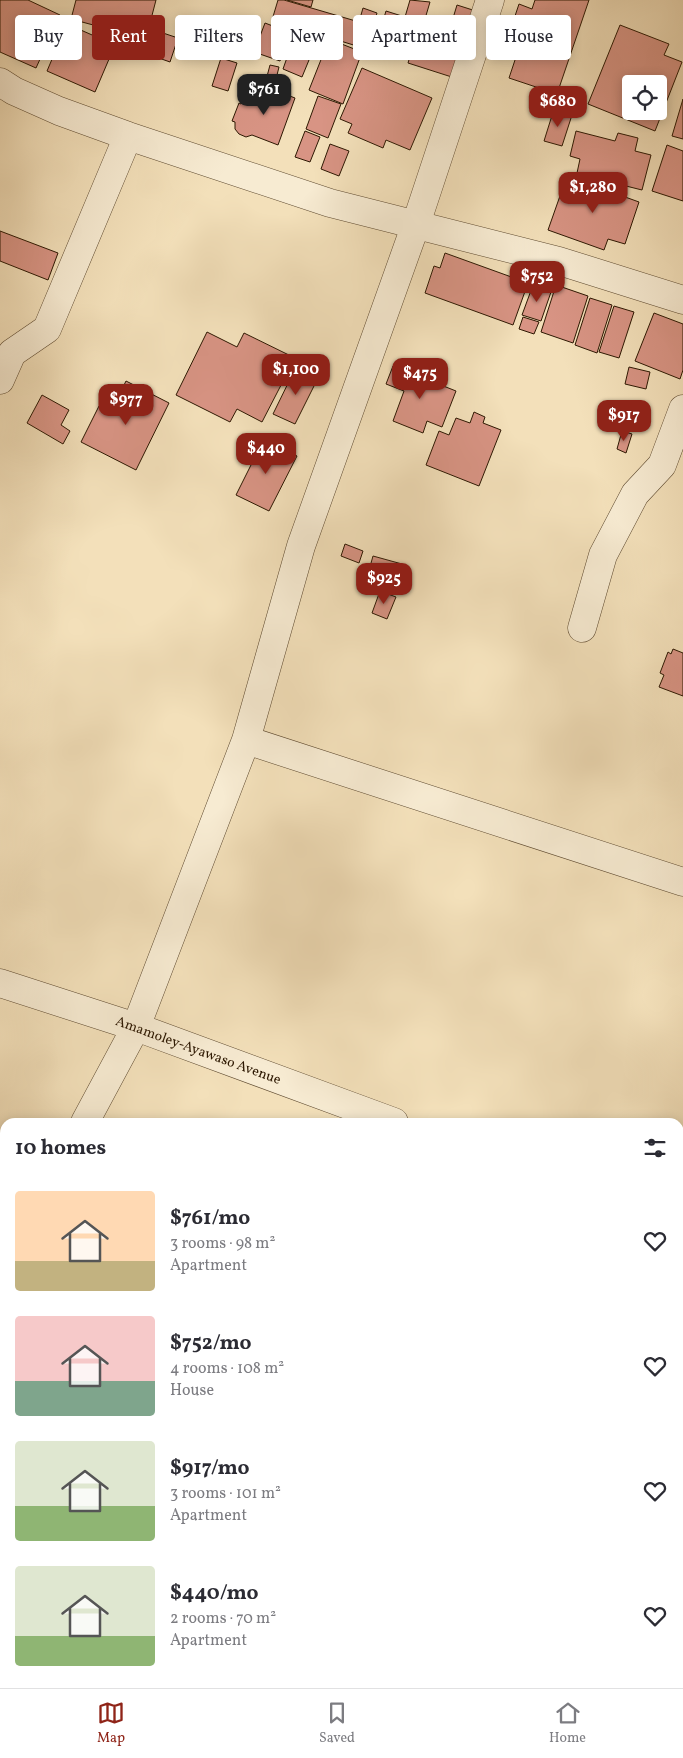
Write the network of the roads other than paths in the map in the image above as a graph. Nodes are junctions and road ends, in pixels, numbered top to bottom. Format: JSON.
{"nodes":[{"id":1,"x":490,"y":0,"type":"edge"},
{"id":2,"x":0,"y":82,"type":"edge"},
{"id":3,"x":128,"y":136,"type":"junction"},
{"id":4,"x":416,"y":224,"type":"junction"},
{"id":5,"x":683,"y":300,"type":"edge"},
{"id":6,"x":0,"y":380,"type":"edge"},
{"id":7,"x":683,"y":409,"type":"edge"},
{"id":8,"x":582,"y":628,"type":"dead end"},
{"id":9,"x":246,"y":740,"type":"junction"},
{"id":10,"x":683,"y":882,"type":"edge"},
{"id":11,"x":0,"y":983,"type":"edge"},
{"id":12,"x":136,"y":1027,"type":"junction"},
{"id":13,"x":87,"y":1118,"type":"edge"},
{"id":14,"x":383,"y":1118,"type":"edge"}],
"edges":[{"from":1,"to":4,"type":"street"},
{"from":2,"to":3,"type":"street"},
{"from":3,"to":4,"type":"street"},
{"from":3,"to":6,"type":"street"},
{"from":4,"to":5,"type":"street"},
{"from":4,"to":9,"type":"street"},
{"from":7,"to":8,"type":"street"},
{"from":9,"to":10,"type":"street"},
{"from":9,"to":12,"type":"street"},
{"from":11,"to":12,"type":"street","name":"Amamoley-Ayawaso Avenue"},
{"from":12,"to":13,"type":"street"},
{"from":12,"to":14,"type":"street","name":"Amamoley-Ayawaso Avenue"}]}
